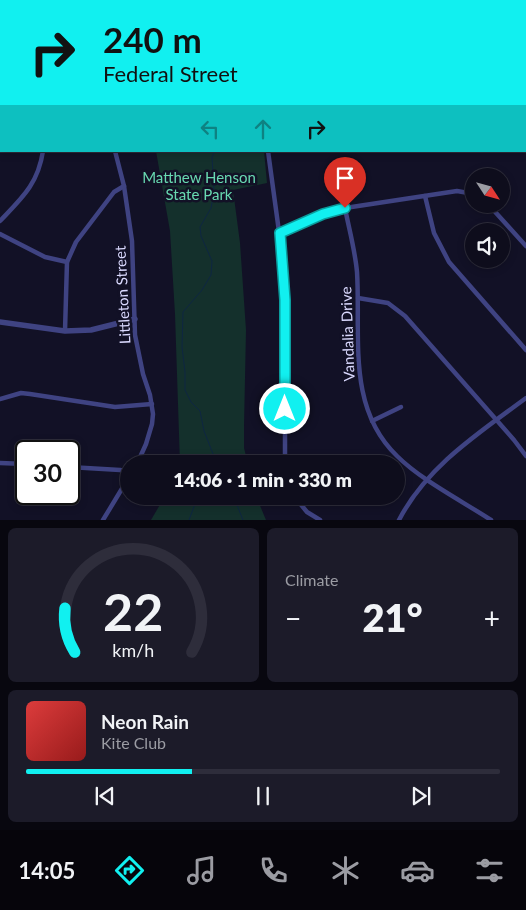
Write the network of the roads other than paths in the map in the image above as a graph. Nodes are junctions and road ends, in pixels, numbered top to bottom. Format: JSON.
{"nodes":[{"id":1,"x":43,"y":152,"type":"edge"},
{"id":2,"x":115,"y":152,"type":"edge"},
{"id":3,"x":268,"y":152,"type":"edge"},
{"id":4,"x":124,"y":186,"type":"junction"},
{"id":5,"x":465,"y":192,"type":"edge"},
{"id":6,"x":425,"y":196,"type":"junction"},
{"id":7,"x":345,"y":208,"type":"junction"},
{"id":8,"x":496,"y":213,"type":"edge"},
{"id":9,"x":0,"y":221,"type":"edge"},
{"id":10,"x":280,"y":233,"type":"junction"},
{"id":11,"x":0,"y":234,"type":"edge"},
{"id":12,"x":526,"y":246,"type":"edge"},
{"id":13,"x":68,"y":262,"type":"junction"},
{"id":14,"x":358,"y":298,"type":"junction"},
{"id":15,"x":135,"y":319,"type":"junction"},
{"id":16,"x":0,"y":322,"type":"edge"},
{"id":17,"x":65,"y":330,"type":"junction"},
{"id":18,"x":526,"y":350,"type":"edge"},
{"id":19,"x":526,"y":398,"type":"edge"},
{"id":20,"x":0,"y":399,"type":"edge"},
{"id":21,"x":152,"y":404,"type":"junction"},
{"id":22,"x":401,"y":407,"type":"dead end"},
{"id":23,"x":497,"y":420,"type":"junction"},
{"id":24,"x":372,"y":421,"type":"junction"},
{"id":25,"x":141,"y":455,"type":"edge"},
{"id":26,"x":285,"y":455,"type":"edge"},
{"id":27,"x":526,"y":456,"type":"edge"},
{"id":28,"x":0,"y":463,"type":"edge"},
{"id":29,"x":15,"y":464,"type":"edge"},
{"id":30,"x":80,"y":468,"type":"edge"},
{"id":31,"x":120,"y":470,"type":"edge"},
{"id":32,"x":427,"y":479,"type":"junction"},
{"id":33,"x":120,"y":492,"type":"edge"},
{"id":34,"x":301,"y":505,"type":"edge"},
{"id":35,"x":103,"y":520,"type":"edge"},
{"id":36,"x":320,"y":520,"type":"edge"},
{"id":37,"x":399,"y":520,"type":"edge"},
{"id":38,"x":491,"y":520,"type":"edge"}],
"edges":[{"from":1,"to":9,"type":"street"},
{"from":2,"to":4,"type":"street","name":"Littleton Street"},
{"from":3,"to":10,"type":"street"},
{"from":4,"to":13,"type":"street"},
{"from":4,"to":15,"type":"street","name":"Littleton Street"},
{"from":5,"to":6,"type":"street"},
{"from":6,"to":7,"type":"street"},
{"from":6,"to":18,"type":"street"},
{"from":7,"to":10,"type":"street"},
{"from":7,"to":14,"type":"street","name":"Vandalia Drive"},
{"from":8,"to":12,"type":"street"},
{"from":10,"to":26,"type":"street"},
{"from":11,"to":13,"type":"street"},
{"from":13,"to":17,"type":"street"},
{"from":14,"to":23,"type":"street"},
{"from":14,"to":24,"type":"street","name":"Vandalia Drive"},
{"from":15,"to":17,"type":"street"},
{"from":15,"to":21,"type":"street","name":"Littleton Street"},
{"from":16,"to":17,"type":"street"},
{"from":19,"to":23,"type":"street"},
{"from":20,"to":21,"type":"street"},
{"from":21,"to":25,"type":"street","name":"Littleton Street"},
{"from":22,"to":24,"type":"street"},
{"from":23,"to":27,"type":"street"},
{"from":23,"to":32,"type":"street"},
{"from":24,"to":32,"type":"street","name":"Vandalia Drive"},
{"from":28,"to":29,"type":"street"},
{"from":30,"to":31,"type":"street"},
{"from":32,"to":37,"type":"street"},
{"from":32,"to":38,"type":"street","name":"Vandalia Drive"},
{"from":33,"to":35,"type":"street"},
{"from":34,"to":36,"type":"street"}]}
